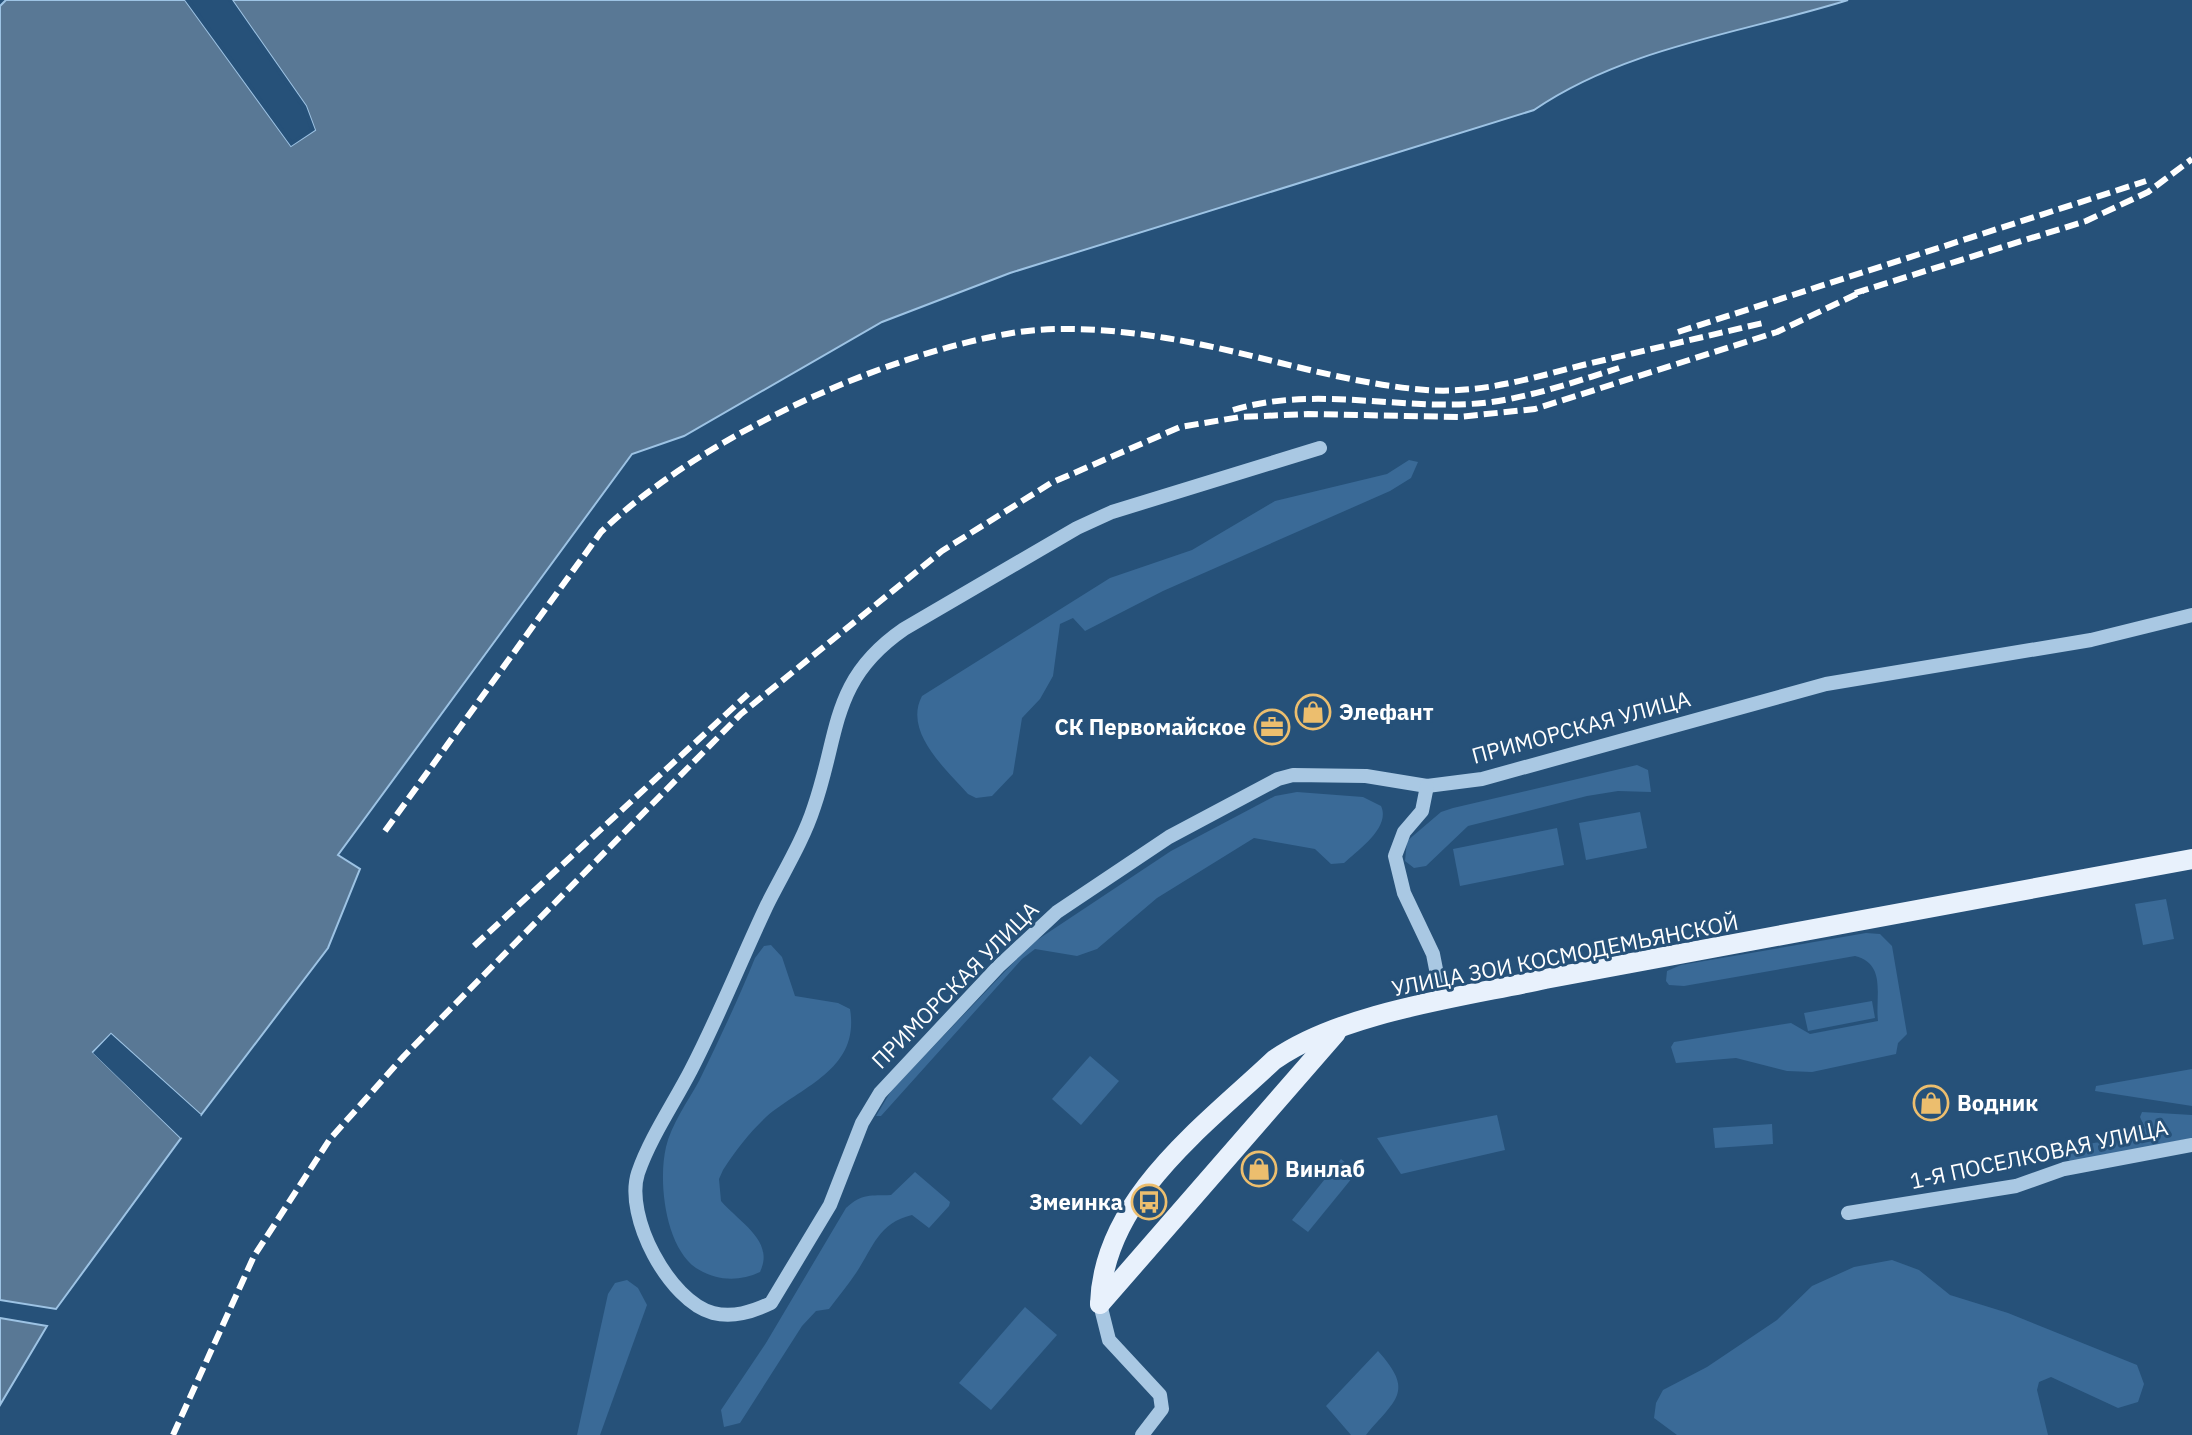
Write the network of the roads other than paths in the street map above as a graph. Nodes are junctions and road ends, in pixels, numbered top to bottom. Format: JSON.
{"nodes":[{"id":1,"x":1320,"y":448,"type":"dead end"},
{"id":2,"x":2192,"y":615,"type":"edge"},
{"id":3,"x":1427,"y":786,"type":"junction"},
{"id":4,"x":2192,"y":859,"type":"edge"},
{"id":5,"x":1442,"y":1000,"type":"junction"},
{"id":6,"x":1340,"y":1028,"type":"junction"},
{"id":7,"x":2192,"y":1145,"type":"edge"},
{"id":8,"x":1848,"y":1213,"type":"dead end"},
{"id":9,"x":1100,"y":1304,"type":"junction"},
{"id":10,"x":1142,"y":1435,"type":"edge"}],
"edges":[{"from":1,"to":3,"type":"street","name":"ПРИМОРСКАЯ УЛИЦА"},
{"from":2,"to":3,"type":"street","name":"ПРИМОРСКАЯ УЛИЦА"},
{"from":3,"to":5,"type":"street"},
{"from":4,"to":5,"type":"main road","name":"УЛИЦА ЗОИ КОСМОДЕМЬЯНСКОЙ"},
{"from":5,"to":6,"type":"main road","name":"УЛИЦА ЗОИ КОСМОДЕМЬЯНСКОЙ"},
{"from":6,"to":9,"type":"main road"},
{"from":6,"to":9,"type":"main road","name":"УЛИЦА ЗОИ КОСМОДЕМЬЯНСКОЙ"},
{"from":7,"to":8,"type":"street","name":"1-Я ПОСЕЛКОВАЯ УЛИЦА"},
{"from":9,"to":10,"type":"street","name":"УЛИЦА ЗОИ КОСМОДЕМЬЯНСКОЙ"}]}
